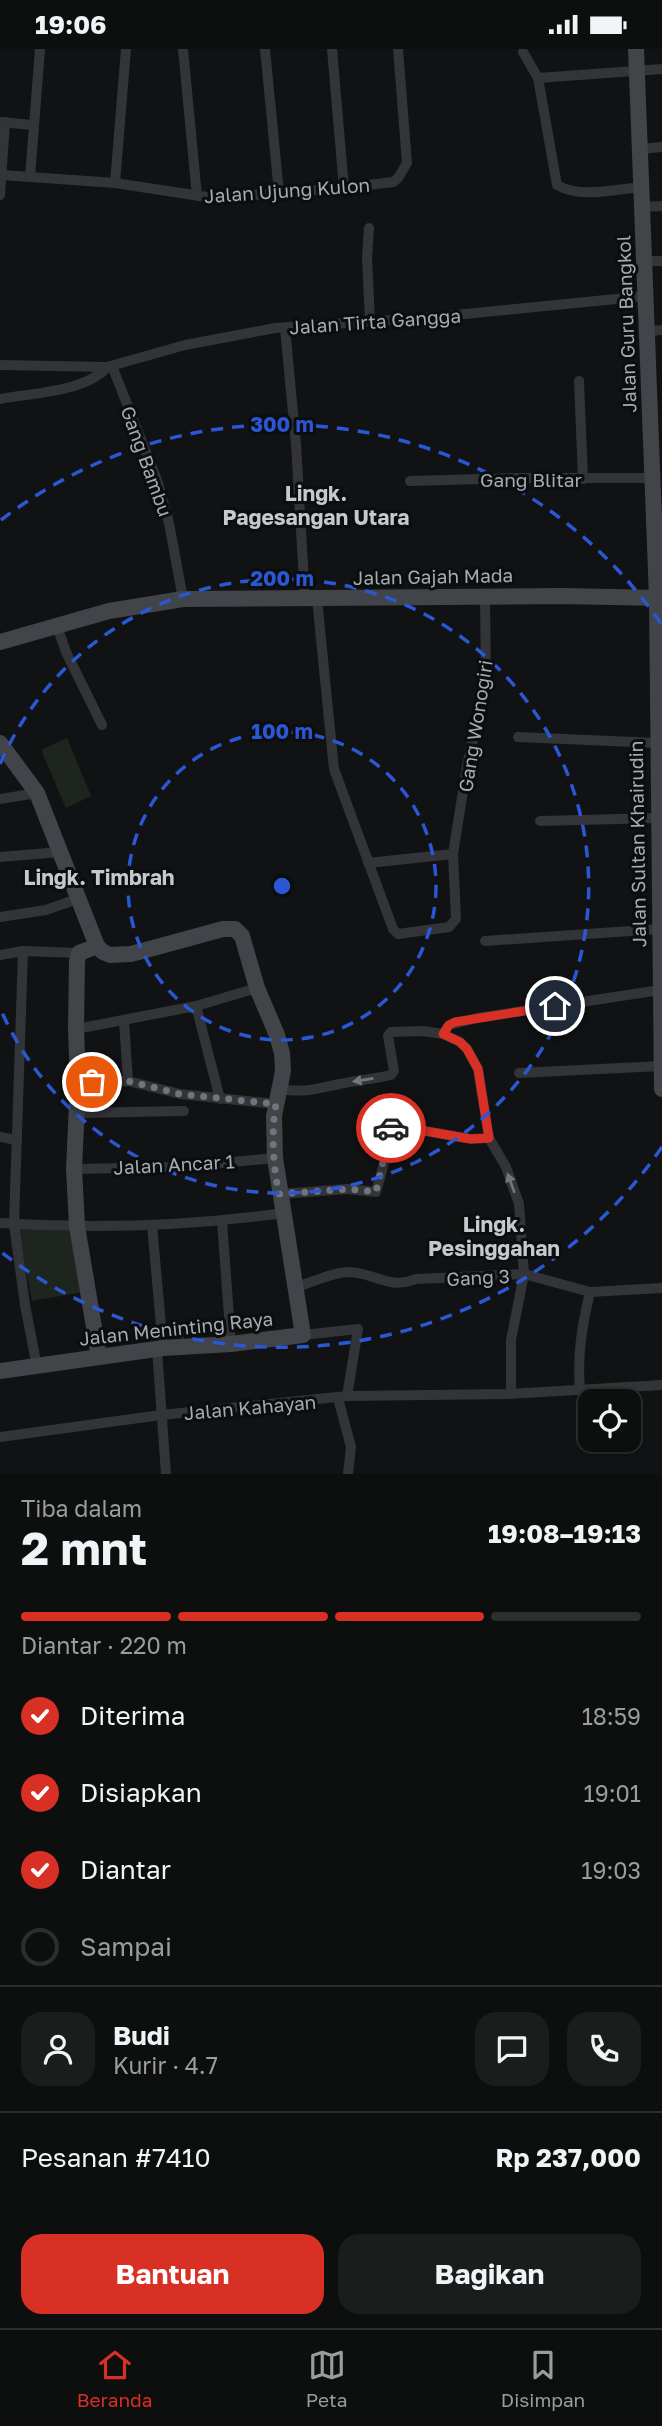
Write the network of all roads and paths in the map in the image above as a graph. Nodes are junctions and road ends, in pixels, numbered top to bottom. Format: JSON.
{"nodes":[{"id":1,"x":40,"y":49,"type":"edge"},
{"id":2,"x":126,"y":49,"type":"edge"},
{"id":3,"x":183,"y":49,"type":"edge"},
{"id":4,"x":265,"y":49,"type":"edge"},
{"id":5,"x":332,"y":49,"type":"edge"},
{"id":6,"x":398,"y":49,"type":"edge"},
{"id":7,"x":636,"y":49,"type":"edge"},
{"id":8,"x":523,"y":52,"type":"dead end"},
{"id":9,"x":662,"y":69,"type":"edge"},
{"id":10,"x":638,"y":71,"type":"junction"},
{"id":11,"x":538,"y":78,"type":"junction"},
{"id":12,"x":2,"y":122,"type":"edge"},
{"id":13,"x":33,"y":125,"type":"junction"},
{"id":14,"x":662,"y":147,"type":"edge"},
{"id":15,"x":641,"y":149,"type":"junction"},
{"id":16,"x":2,"y":175,"type":"junction"},
{"id":17,"x":30,"y":177,"type":"junction"},
{"id":18,"x":115,"y":183,"type":"junction"},
{"id":19,"x":642,"y":187,"type":"junction"},
{"id":20,"x":344,"y":188,"type":"junction"},
{"id":21,"x":279,"y":193,"type":"junction"},
{"id":22,"x":0,"y":194,"type":"edge"},
{"id":23,"x":197,"y":196,"type":"junction"},
{"id":24,"x":643,"y":207,"type":"junction"},
{"id":25,"x":662,"y":207,"type":"edge"},
{"id":26,"x":369,"y":228,"type":"dead end"},
{"id":27,"x":645,"y":261,"type":"junction"},
{"id":28,"x":662,"y":261,"type":"edge"},
{"id":29,"x":646,"y":296,"type":"junction"},
{"id":30,"x":370,"y":322,"type":"junction"},
{"id":31,"x":285,"y":328,"type":"junction"},
{"id":32,"x":655,"y":330,"type":"edge"},
{"id":33,"x":0,"y":365,"type":"edge"},
{"id":34,"x":109,"y":366,"type":"junction"},
{"id":35,"x":579,"y":381,"type":"dead end"},
{"id":36,"x":0,"y":399,"type":"edge"},
{"id":37,"x":652,"y":478,"type":"junction"},
{"id":38,"x":583,"y":479,"type":"junction"},
{"id":39,"x":410,"y":481,"type":"dead end"},
{"id":40,"x":485,"y":597,"type":"junction"},
{"id":41,"x":660,"y":598,"type":"edge"},
{"id":42,"x":183,"y":599,"type":"junction"},
{"id":43,"x":311,"y":599,"type":"junction"},
{"id":44,"x":57,"y":626,"type":"junction"},
{"id":45,"x":0,"y":642,"type":"edge"},
{"id":46,"x":660,"y":713,"type":"edge"},
{"id":47,"x":102,"y":725,"type":"dead end"},
{"id":48,"x":518,"y":737,"type":"dead end"},
{"id":49,"x":0,"y":743,"type":"edge"},
{"id":50,"x":657,"y":743,"type":"junction"},
{"id":51,"x":37,"y":793,"type":"junction"},
{"id":52,"x":0,"y":799,"type":"edge"},
{"id":53,"x":660,"y":809,"type":"edge"},
{"id":54,"x":540,"y":821,"type":"dead end"},
{"id":55,"x":60,"y":852,"type":"junction"},
{"id":56,"x":453,"y":854,"type":"junction"},
{"id":57,"x":0,"y":857,"type":"edge"},
{"id":58,"x":368,"y":863,"type":"junction"},
{"id":59,"x":661,"y":894,"type":"edge"},
{"id":60,"x":78,"y":899,"type":"junction"},
{"id":61,"x":0,"y":917,"type":"edge"},
{"id":62,"x":659,"y":929,"type":"junction"},
{"id":63,"x":485,"y":941,"type":"dead end"},
{"id":64,"x":97,"y":946,"type":"junction"},
{"id":65,"x":23,"y":951,"type":"junction"},
{"id":66,"x":79,"y":953,"type":"junction"},
{"id":67,"x":0,"y":955,"type":"edge"},
{"id":68,"x":661,"y":958,"type":"edge"},
{"id":69,"x":257,"y":988,"type":"junction"},
{"id":70,"x":660,"y":990,"type":"junction"},
{"id":71,"x":196,"y":1006,"type":"junction"},
{"id":72,"x":124,"y":1021,"type":"junction"},
{"id":73,"x":76,"y":1029,"type":"junction"},
{"id":74,"x":443,"y":1034,"type":"junction"},
{"id":75,"x":661,"y":1066,"type":"edge"},
{"id":76,"x":519,"y":1073,"type":"dead end"},
{"id":77,"x":128,"y":1081,"type":"junction"},
{"id":78,"x":78,"y":1082,"type":"junction"},
{"id":79,"x":662,"y":1087,"type":"edge"},
{"id":80,"x":277,"y":1096,"type":"junction"},
{"id":81,"x":220,"y":1099,"type":"junction"},
{"id":82,"x":184,"y":1111,"type":"dead end"},
{"id":83,"x":76,"y":1113,"type":"junction"},
{"id":84,"x":0,"y":1137,"type":"edge"},
{"id":85,"x":489,"y":1138,"type":"junction"},
{"id":86,"x":17,"y":1140,"type":"junction"},
{"id":87,"x":275,"y":1158,"type":"junction"},
{"id":88,"x":74,"y":1169,"type":"junction"},
{"id":89,"x":279,"y":1194,"type":"junction"},
{"id":90,"x":283,"y":1213,"type":"junction"},
{"id":91,"x":222,"y":1221,"type":"junction"},
{"id":92,"x":0,"y":1223,"type":"edge"},
{"id":93,"x":15,"y":1224,"type":"junction"},
{"id":94,"x":152,"y":1225,"type":"junction"},
{"id":95,"x":77,"y":1226,"type":"junction"},
{"id":96,"x":524,"y":1274,"type":"junction"},
{"id":97,"x":296,"y":1287,"type":"junction"},
{"id":98,"x":662,"y":1287,"type":"edge"},
{"id":99,"x":590,"y":1292,"type":"junction"},
{"id":100,"x":303,"y":1335,"type":"junction"},
{"id":101,"x":231,"y":1344,"type":"junction"},
{"id":102,"x":160,"y":1348,"type":"junction"},
{"id":103,"x":99,"y":1357,"type":"junction"},
{"id":104,"x":37,"y":1367,"type":"junction"},
{"id":105,"x":0,"y":1371,"type":"edge"},
{"id":106,"x":662,"y":1385,"type":"edge"},
{"id":107,"x":580,"y":1389,"type":"edge"},
{"id":108,"x":596,"y":1389,"type":"edge"},
{"id":109,"x":578,"y":1390,"type":"edge"},
{"id":110,"x":511,"y":1393,"type":"junction"},
{"id":111,"x":343,"y":1397,"type":"junction"},
{"id":112,"x":161,"y":1415,"type":"junction"},
{"id":113,"x":0,"y":1437,"type":"edge"},
{"id":114,"x":163,"y":1474,"type":"edge"},
{"id":115,"x":348,"y":1474,"type":"edge"}],
"edges":[{"from":1,"to":13,"type":"street"},
{"from":2,"to":18,"type":"street"},
{"from":3,"to":23,"type":"street"},
{"from":4,"to":21,"type":"street"},
{"from":5,"to":20,"type":"street"},
{"from":6,"to":20,"type":"street","name":"Jalan Ujung Kulon"},
{"from":7,"to":10,"type":"street","name":"Jalan Guru Bangkol"},
{"from":8,"to":11,"type":"street"},
{"from":9,"to":10,"type":"street"},
{"from":10,"to":11,"type":"street"},
{"from":10,"to":15,"type":"street","name":"Jalan Guru Bangkol"},
{"from":11,"to":19,"type":"street"},
{"from":12,"to":13,"type":"street"},
{"from":12,"to":16,"type":"street"},
{"from":13,"to":17,"type":"street"},
{"from":14,"to":15,"type":"street"},
{"from":15,"to":19,"type":"street","name":"Jalan Guru Bangkol"},
{"from":16,"to":17,"type":"street","name":"Jalan Ujung Kulon"},
{"from":16,"to":22,"type":"street"},
{"from":17,"to":18,"type":"street","name":"Jalan Ujung Kulon"},
{"from":18,"to":23,"type":"street","name":"Jalan Ujung Kulon"},
{"from":19,"to":24,"type":"street","name":"Jalan Guru Bangkol"},
{"from":20,"to":21,"type":"street","name":"Jalan Ujung Kulon"},
{"from":21,"to":23,"type":"street","name":"Jalan Ujung Kulon"},
{"from":24,"to":25,"type":"street"},
{"from":24,"to":27,"type":"street","name":"Jalan Guru Bangkol"},
{"from":26,"to":30,"type":"street"},
{"from":27,"to":28,"type":"street"},
{"from":27,"to":29,"type":"street","name":"Jalan Guru Bangkol"},
{"from":29,"to":30,"type":"street","name":"Jalan Tirta Gangga"},
{"from":29,"to":32,"type":"street","name":"Jalan Guru Bangkol"},
{"from":30,"to":31,"type":"street","name":"Jalan Tirta Gangga"},
{"from":31,"to":34,"type":"street","name":"Jalan Tirta Gangga"},
{"from":31,"to":43,"type":"street"},
{"from":32,"to":37,"type":"street","name":"Jalan Guru Bangkol"},
{"from":33,"to":34,"type":"street"},
{"from":34,"to":36,"type":"street"},
{"from":34,"to":42,"type":"street","name":"Gang Bambu"},
{"from":35,"to":38,"type":"street"},
{"from":37,"to":38,"type":"street","name":"Gang Blitar"},
{"from":37,"to":41,"type":"street","name":"Jalan Guru Bangkol"},
{"from":38,"to":39,"type":"street","name":"Gang Blitar"},
{"from":40,"to":41,"type":"street","name":"Jalan Gajah Mada"},
{"from":40,"to":43,"type":"street","name":"Jalan Gajah Mada"},
{"from":40,"to":56,"type":"street","name":"Gang Wonogiri"},
{"from":41,"to":46,"type":"street","name":"Jalan Sultan Khairudin"},
{"from":42,"to":43,"type":"street","name":"Jalan Gajah Mada"},
{"from":42,"to":44,"type":"street","name":"Jalan Gajah Mada"},
{"from":43,"to":58,"type":"street"},
{"from":44,"to":45,"type":"street","name":"Jalan Gajah Mada"},
{"from":44,"to":47,"type":"street"},
{"from":46,"to":50,"type":"street","name":"Jalan Sultan Khairudin"},
{"from":48,"to":50,"type":"street"},
{"from":49,"to":51,"type":"street"},
{"from":50,"to":53,"type":"street","name":"Jalan Sultan Khairudin"},
{"from":51,"to":52,"type":"street"},
{"from":51,"to":55,"type":"street"},
{"from":53,"to":54,"type":"street"},
{"from":53,"to":59,"type":"street","name":"Jalan Sultan Khairudin"},
{"from":55,"to":57,"type":"street"},
{"from":55,"to":60,"type":"street"},
{"from":56,"to":58,"type":"street"},
{"from":56,"to":58,"type":"street","name":"Gang Wonogiri"},
{"from":59,"to":62,"type":"street","name":"Jalan Sultan Khairudin"},
{"from":60,"to":61,"type":"street"},
{"from":60,"to":64,"type":"street"},
{"from":62,"to":63,"type":"street"},
{"from":62,"to":68,"type":"street","name":"Jalan Sultan Khairudin"},
{"from":64,"to":66,"type":"street"},
{"from":64,"to":69,"type":"street"},
{"from":65,"to":66,"type":"street"},
{"from":65,"to":67,"type":"street"},
{"from":65,"to":86,"type":"street"},
{"from":66,"to":73,"type":"street"},
{"from":68,"to":70,"type":"street","name":"Jalan Sultan Khairudin"},
{"from":69,"to":71,"type":"street"},
{"from":69,"to":80,"type":"street"},
{"from":70,"to":74,"type":"street"},
{"from":70,"to":75,"type":"street","name":"Jalan Sultan Khairudin"},
{"from":71,"to":72,"type":"street"},
{"from":71,"to":81,"type":"street"},
{"from":72,"to":73,"type":"street"},
{"from":72,"to":77,"type":"street"},
{"from":73,"to":78,"type":"street"},
{"from":74,"to":80,"type":"street","one_way":true},
{"from":74,"to":85,"type":"street"},
{"from":75,"to":76,"type":"street"},
{"from":75,"to":79,"type":"street","name":"Jalan Sultan Khairudin"},
{"from":77,"to":78,"type":"street"},
{"from":77,"to":81,"type":"street"},
{"from":78,"to":83,"type":"street"},
{"from":80,"to":81,"type":"street"},
{"from":80,"to":87,"type":"street"},
{"from":82,"to":83,"type":"street"},
{"from":83,"to":88,"type":"street"},
{"from":84,"to":86,"type":"street"},
{"from":85,"to":89,"type":"street"},
{"from":96,"to":85,"type":"street","one_way":true},
{"from":86,"to":93,"type":"street"},
{"from":87,"to":88,"type":"street","name":"Jalan Ancar 1"},
{"from":87,"to":89,"type":"street"},
{"from":88,"to":95,"type":"street"},
{"from":89,"to":90,"type":"street"},
{"from":90,"to":91,"type":"street"},
{"from":90,"to":97,"type":"street"},
{"from":91,"to":94,"type":"street"},
{"from":91,"to":101,"type":"street"},
{"from":92,"to":93,"type":"street"},
{"from":93,"to":95,"type":"street"},
{"from":93,"to":104,"type":"street"},
{"from":94,"to":95,"type":"street"},
{"from":94,"to":102,"type":"street"},
{"from":95,"to":103,"type":"street"},
{"from":96,"to":97,"type":"street","name":"Gang 3"},
{"from":96,"to":99,"type":"street","name":"Gang 3"},
{"from":96,"to":110,"type":"street"},
{"from":97,"to":100,"type":"street"},
{"from":98,"to":99,"type":"street","name":"Gang 3"},
{"from":99,"to":107,"type":"street"},
{"from":100,"to":101,"type":"street","name":"Jalan Meninting Raya"},
{"from":100,"to":111,"type":"street","name":"Jalan Meninting Raya"},
{"from":101,"to":102,"type":"street","name":"Jalan Meninting Raya"},
{"from":102,"to":103,"type":"street","name":"Jalan Meninting Raya"},
{"from":102,"to":112,"type":"street"},
{"from":103,"to":104,"type":"street","name":"Jalan Meninting Raya"},
{"from":104,"to":105,"type":"street","name":"Jalan Meninting Raya"},
{"from":106,"to":108,"type":"street","name":"Jalan Kahayan"},
{"from":109,"to":110,"type":"street","name":"Jalan Kahayan"},
{"from":110,"to":111,"type":"street","name":"Jalan Kahayan"},
{"from":111,"to":112,"type":"street","name":"Jalan Kahayan"},
{"from":111,"to":115,"type":"street"},
{"from":112,"to":113,"type":"street","name":"Jalan Kahayan"},
{"from":112,"to":114,"type":"street"}]}
